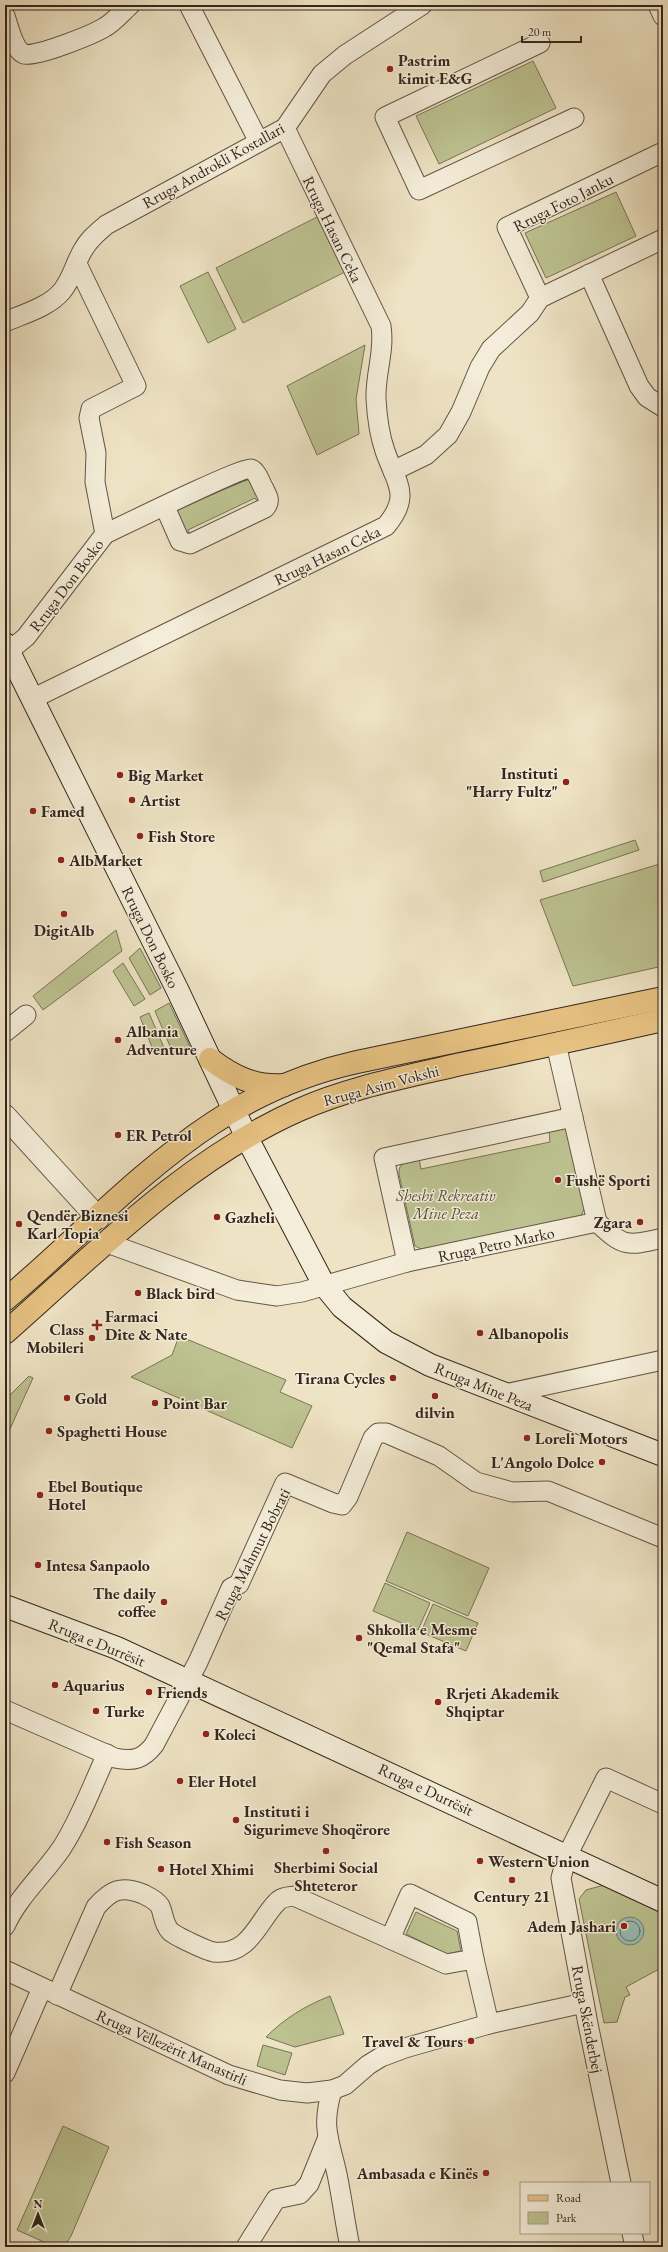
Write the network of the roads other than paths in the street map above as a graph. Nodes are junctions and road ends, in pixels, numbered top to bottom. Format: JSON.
{"nodes":[{"id":1,"x":130,"y":5,"type":"edge"},
{"id":2,"x":189,"y":5,"type":"edge"},
{"id":3,"x":422,"y":5,"type":"edge"},
{"id":4,"x":658,"y":5,"type":"edge"},
{"id":5,"x":5,"y":16,"type":"edge"},
{"id":6,"x":663,"y":16,"type":"edge"},
{"id":7,"x":540,"y":43,"type":"dead end"},
{"id":8,"x":574,"y":118,"type":"dead end"},
{"id":9,"x":285,"y":128,"type":"junction"},
{"id":10,"x":259,"y":142,"type":"junction"},
{"id":11,"x":663,"y":152,"type":"edge"},
{"id":12,"x":663,"y":239,"type":"edge"},
{"id":13,"x":77,"y":264,"type":"junction"},
{"id":14,"x":589,"y":274,"type":"junction"},
{"id":15,"x":540,"y":298,"type":"junction"},
{"id":16,"x":5,"y":322,"type":"edge"},
{"id":17,"x":663,"y":407,"type":"edge"},
{"id":18,"x":393,"y":471,"type":"junction"},
{"id":19,"x":165,"y":506,"type":"junction"},
{"id":20,"x":105,"y":534,"type":"junction"},
{"id":21,"x":7,"y":647,"type":"edge"},
{"id":22,"x":32,"y":698,"type":"junction"},
{"id":23,"x":663,"y":998,"type":"edge"},
{"id":24,"x":26,"y":1014,"type":"dead end"},
{"id":25,"x":663,"y":1022,"type":"edge"},
{"id":26,"x":5,"y":1032,"type":"edge"},
{"id":27,"x":556,"y":1044,"type":"junction"},
{"id":28,"x":210,"y":1059,"type":"junction"},
{"id":29,"x":287,"y":1084,"type":"junction"},
{"id":30,"x":235,"y":1111,"type":"junction"},
{"id":31,"x":5,"y":1116,"type":"edge"},
{"id":32,"x":573,"y":1117,"type":"junction"},
{"id":33,"x":247,"y":1138,"type":"junction"},
{"id":34,"x":98,"y":1218,"type":"junction"},
{"id":35,"x":597,"y":1222,"type":"junction"},
{"id":36,"x":663,"y":1238,"type":"edge"},
{"id":37,"x":107,"y":1243,"type":"junction"},
{"id":38,"x":408,"y":1262,"type":"junction"},
{"id":39,"x":324,"y":1285,"type":"junction"},
{"id":40,"x":7,"y":1298,"type":"edge"},
{"id":41,"x":5,"y":1333,"type":"edge"},
{"id":42,"x":663,"y":1360,"type":"edge"},
{"id":43,"x":505,"y":1394,"type":"junction"},
{"id":44,"x":663,"y":1456,"type":"edge"},
{"id":45,"x":663,"y":1538,"type":"edge"},
{"id":46,"x":5,"y":1606,"type":"edge"},
{"id":47,"x":188,"y":1680,"type":"junction"},
{"id":48,"x":5,"y":1710,"type":"edge"},
{"id":49,"x":107,"y":1754,"type":"junction"},
{"id":50,"x":663,"y":1804,"type":"edge"},
{"id":51,"x":567,"y":1856,"type":"junction"},
{"id":52,"x":663,"y":1900,"type":"edge"},
{"id":53,"x":7,"y":1917,"type":"edge"},
{"id":54,"x":390,"y":1939,"type":"junction"},
{"id":55,"x":474,"y":1959,"type":"junction"},
{"id":56,"x":5,"y":1970,"type":"edge"},
{"id":57,"x":49,"y":1992,"type":"junction"},
{"id":58,"x":584,"y":2003,"type":"junction"},
{"id":59,"x":489,"y":2024,"type":"junction"},
{"id":60,"x":5,"y":2073,"type":"edge"},
{"id":61,"x":332,"y":2090,"type":"junction"},
{"id":62,"x":328,"y":2138,"type":"junction"},
{"id":63,"x":621,"y":2182,"type":"edge"},
{"id":64,"x":632,"y":2234,"type":"edge"},
{"id":65,"x":246,"y":2247,"type":"edge"},
{"id":66,"x":350,"y":2247,"type":"edge"},
{"id":67,"x":635,"y":2247,"type":"edge"}],
"edges":[{"from":1,"to":5,"type":"street"},
{"from":2,"to":10,"type":"street"},
{"from":3,"to":9,"type":"street","name":"Rruga Androkli Kostallari"},
{"from":4,"to":6,"type":"street"},
{"from":7,"to":8,"type":"street"},
{"from":9,"to":10,"type":"street","name":"Rruga Androkli Kostallari"},
{"from":9,"to":18,"type":"street","name":"Rruga Hasan Ceka"},
{"from":10,"to":13,"type":"street","name":"Rruga Androkli Kostallari"},
{"from":11,"to":15,"type":"street","name":"Rruga Foto Janku"},
{"from":12,"to":14,"type":"street"},
{"from":13,"to":16,"type":"street","name":"Rruga Androkli Kostallari"},
{"from":13,"to":20,"type":"street","name":"Rruga Don Bosko"},
{"from":14,"to":15,"type":"street"},
{"from":14,"to":17,"type":"street"},
{"from":15,"to":18,"type":"street"},
{"from":18,"to":22,"type":"street","name":"Rruga Hasan Ceka"},
{"from":19,"to":19,"type":"street","name":"Rruga Don Bosko"},
{"from":19,"to":20,"type":"street","name":"Rruga Don Bosko"},
{"from":20,"to":21,"type":"street","name":"Rruga Don Bosko"},
{"from":21,"to":22,"type":"main road","name":"Rruga Don Bosko"},
{"from":22,"to":28,"type":"main road","name":"Rruga Don Bosko"},
{"from":23,"to":29,"type":"main road","name":"Rruga Asim Vokshi"},
{"from":24,"to":26,"type":"street"},
{"from":25,"to":27,"type":"main road","name":"Rruga Asim Vokshi"},
{"from":27,"to":32,"type":"street"},
{"from":27,"to":33,"type":"main road","name":"Rruga Asim Vokshi"},
{"from":28,"to":29,"type":"main road"},
{"from":28,"to":30,"type":"main road","name":"Rruga Don Bosko"},
{"from":29,"to":30,"type":"main road","name":"Rruga Asim Vokshi"},
{"from":30,"to":33,"type":"main road","name":"Rruga Don Bosko"},
{"from":30,"to":34,"type":"main road","name":"Rruga Asim Vokshi"},
{"from":31,"to":34,"type":"main road"},
{"from":32,"to":35,"type":"street"},
{"from":32,"to":38,"type":"street"},
{"from":33,"to":37,"type":"main road","name":"Rruga Asim Vokshi"},
{"from":33,"to":39,"type":"main road","name":"Rruga Mine Peza"},
{"from":34,"to":40,"type":"main road","name":"Rruga Asim Vokshi"},
{"from":35,"to":36,"type":"street"},
{"from":35,"to":38,"type":"street","name":"Rruga Petro Marko"},
{"from":37,"to":39,"type":"street"},
{"from":37,"to":41,"type":"main road","name":"Rruga Asim Vokshi"},
{"from":38,"to":39,"type":"street","name":"Rruga Petro Marko"},
{"from":39,"to":43,"type":"main road","name":"Rruga Mine Peza"},
{"from":42,"to":43,"type":"street"},
{"from":43,"to":44,"type":"main road","name":"Rruga Mine Peza"},
{"from":45,"to":47,"type":"street","name":"Rruga Mahmut Bobrati"},
{"from":46,"to":47,"type":"main road","name":"Rruga e Durrësit"},
{"from":47,"to":49,"type":"street"},
{"from":47,"to":51,"type":"main road","name":"Rruga e Durrësit"},
{"from":48,"to":49,"type":"street"},
{"from":49,"to":53,"type":"street"},
{"from":50,"to":51,"type":"street","name":"Rruga Skënderbej"},
{"from":51,"to":52,"type":"main road","name":"Rruga e Durrësit"},
{"from":51,"to":58,"type":"street","name":"Rruga Skënderbej"},
{"from":54,"to":55,"type":"street"},
{"from":54,"to":55,"type":"street"},
{"from":54,"to":57,"type":"street"},
{"from":55,"to":59,"type":"street"},
{"from":56,"to":57,"type":"street","name":"Rruga Vëllezërit Manastirli"},
{"from":57,"to":60,"type":"street"},
{"from":57,"to":61,"type":"street","name":"Rruga Vëllezërit Manastirli"},
{"from":58,"to":59,"type":"street","name":"Rruga Vëllezërit Manastirli"},
{"from":58,"to":63,"type":"street","name":"Rruga Skënderbej"},
{"from":59,"to":61,"type":"street","name":"Rruga Vëllezërit Manastirli"},
{"from":61,"to":62,"type":"street"},
{"from":62,"to":65,"type":"street"},
{"from":62,"to":66,"type":"street"},
{"from":64,"to":67,"type":"street"}]}
